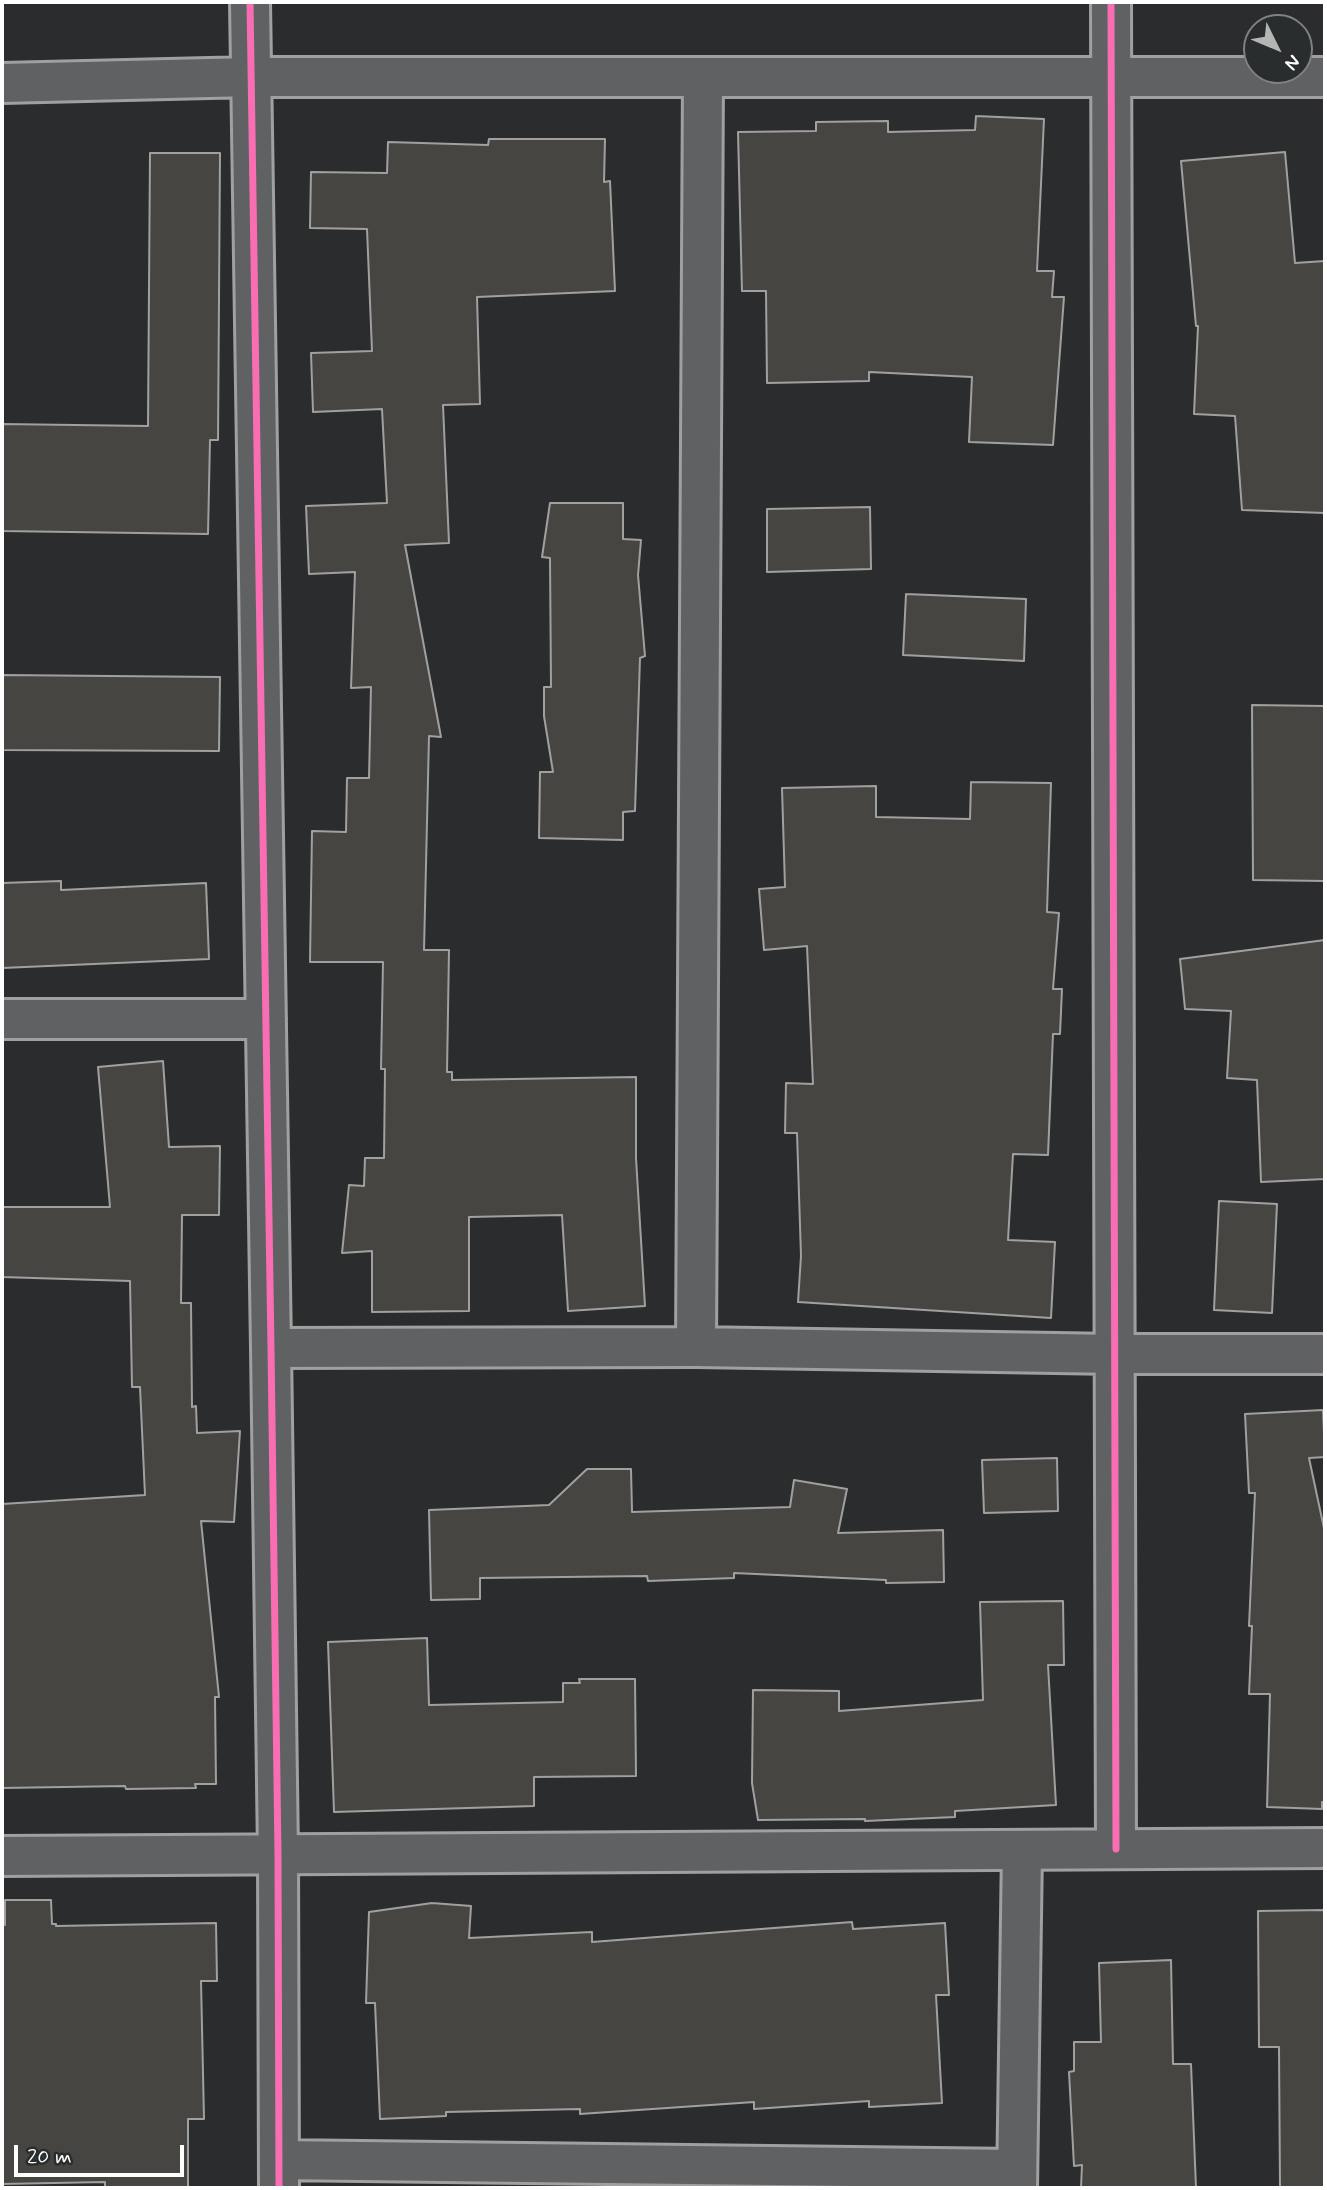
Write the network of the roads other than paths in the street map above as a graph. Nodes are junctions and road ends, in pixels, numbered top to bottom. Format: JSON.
{"nodes":[{"id":1,"x":250,"y":2,"type":"edge"},
{"id":2,"x":1111,"y":2,"type":"edge"},
{"id":3,"x":1111,"y":76,"type":"junction"},
{"id":4,"x":251,"y":77,"type":"junction"},
{"id":5,"x":704,"y":77,"type":"junction"},
{"id":6,"x":1325,"y":77,"type":"edge"},
{"id":7,"x":2,"y":83,"type":"edge"},
{"id":8,"x":2,"y":1019,"type":"edge"},
{"id":9,"x":266,"y":1019,"type":"junction"},
{"id":10,"x":695,"y":1347,"type":"junction"},
{"id":11,"x":271,"y":1348,"type":"junction"},
{"id":12,"x":1115,"y":1354,"type":"junction"},
{"id":13,"x":1325,"y":1354,"type":"edge"},
{"id":14,"x":1325,"y":1848,"type":"edge"},
{"id":15,"x":1116,"y":1849,"type":"junction"},
{"id":16,"x":1022,"y":1850,"type":"junction"},
{"id":17,"x":278,"y":1854,"type":"junction"},
{"id":18,"x":2,"y":1856,"type":"edge"},
{"id":19,"x":279,"y":2174,"type":"edge"},
{"id":20,"x":642,"y":2176,"type":"edge"},
{"id":21,"x":1017,"y":2179,"type":"edge"}],
"edges":[{"from":1,"to":4,"type":"street"},
{"from":2,"to":3,"type":"street"},
{"from":3,"to":5,"type":"street"},
{"from":3,"to":6,"type":"street"},
{"from":3,"to":12,"type":"street"},
{"from":4,"to":5,"type":"street"},
{"from":4,"to":7,"type":"street"},
{"from":4,"to":9,"type":"street"},
{"from":5,"to":10,"type":"street"},
{"from":8,"to":9,"type":"street"},
{"from":9,"to":11,"type":"street"},
{"from":10,"to":11,"type":"street"},
{"from":10,"to":12,"type":"street"},
{"from":11,"to":17,"type":"street"},
{"from":12,"to":13,"type":"street"},
{"from":12,"to":15,"type":"street"},
{"from":14,"to":15,"type":"street"},
{"from":15,"to":16,"type":"street"},
{"from":16,"to":17,"type":"street"},
{"from":16,"to":21,"type":"street"},
{"from":17,"to":18,"type":"street"},
{"from":17,"to":19,"type":"street"},
{"from":19,"to":20,"type":"street"},
{"from":20,"to":21,"type":"street"}]}
